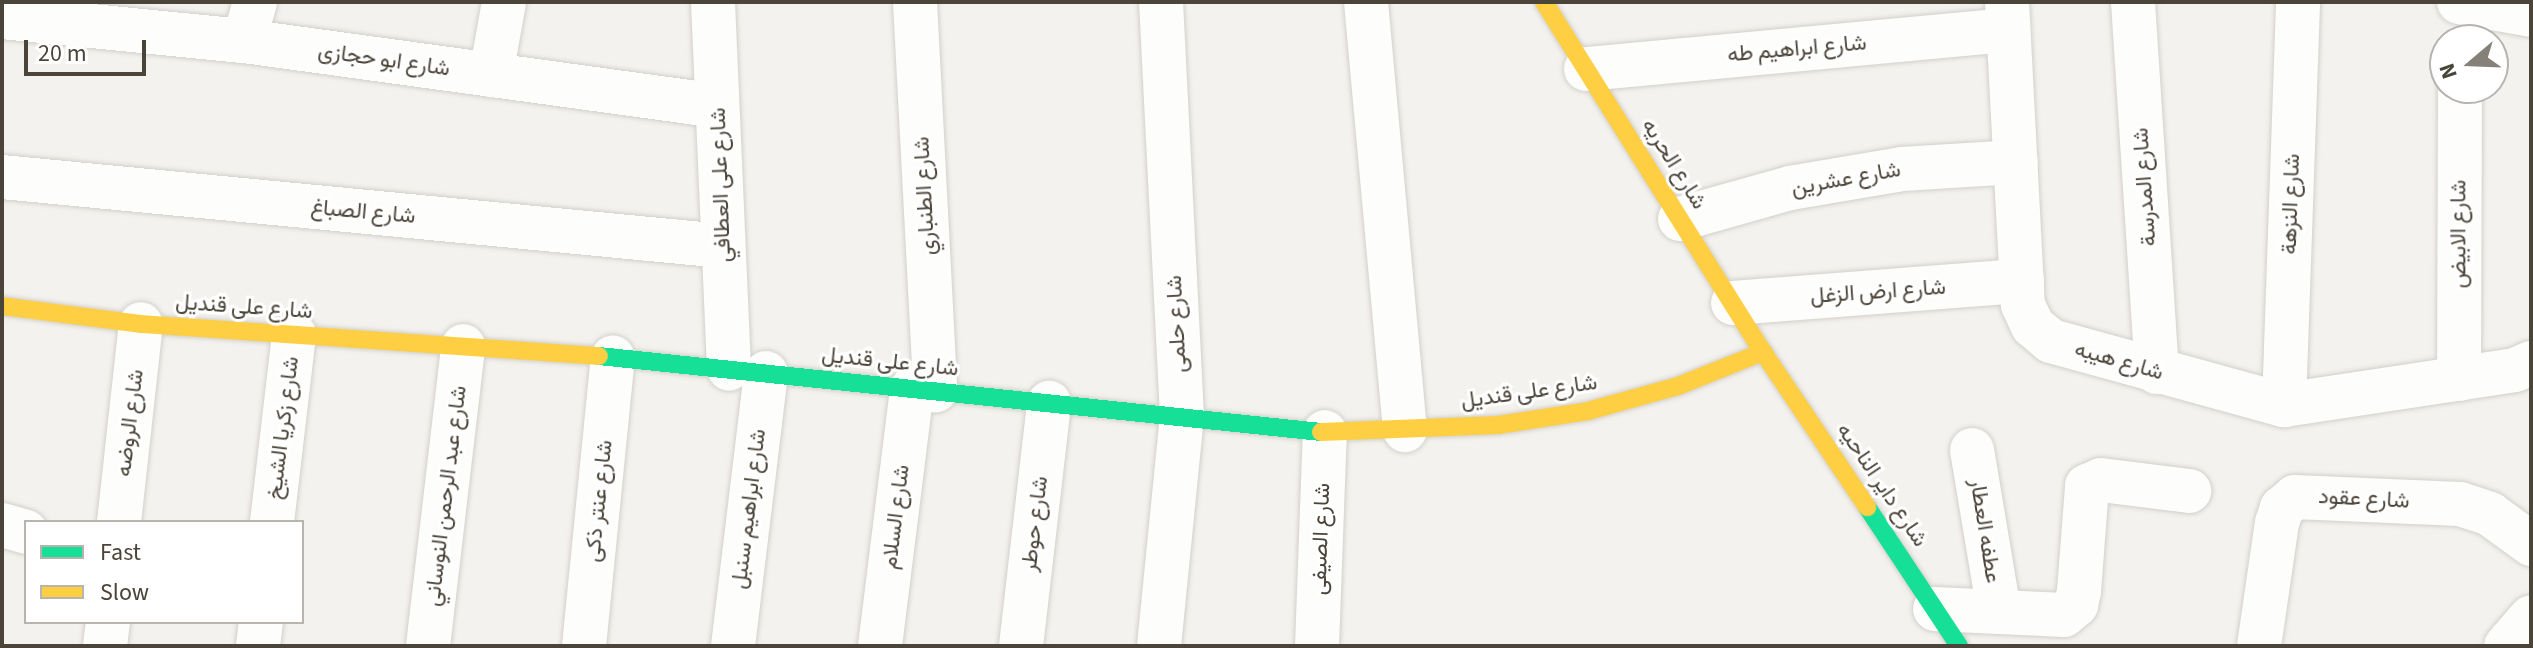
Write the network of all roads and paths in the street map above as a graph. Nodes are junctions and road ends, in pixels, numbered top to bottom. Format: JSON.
{"nodes":[{"id":1,"x":504,"y":2,"type":"edge"},
{"id":2,"x":713,"y":2,"type":"edge"},
{"id":3,"x":915,"y":2,"type":"edge"},
{"id":4,"x":1161,"y":2,"type":"edge"},
{"id":5,"x":1366,"y":2,"type":"edge"},
{"id":6,"x":1544,"y":2,"type":"edge"},
{"id":7,"x":2133,"y":2,"type":"edge"},
{"id":8,"x":2298,"y":2,"type":"edge"},
{"id":9,"x":2459,"y":2,"type":"edge"},
{"id":10,"x":29,"y":13,"type":"edge"},
{"id":11,"x":2531,"y":15,"type":"edge"},
{"id":12,"x":2007,"y":16,"type":"edge"},
{"id":13,"x":250,"y":21,"type":"edge"},
{"id":14,"x":2460,"y":24,"type":"edge"},
{"id":15,"x":1586,"y":69,"type":"junction"},
{"id":16,"x":491,"y":75,"type":"junction"},
{"id":17,"x":2460,"y":104,"type":"edge"},
{"id":18,"x":717,"y":106,"type":"junction"},
{"id":19,"x":2016,"y":162,"type":"junction"},
{"id":20,"x":2,"y":177,"type":"edge"},
{"id":21,"x":1680,"y":219,"type":"junction"},
{"id":22,"x":723,"y":246,"type":"junction"},
{"id":23,"x":2022,"y":281,"type":"junction"},
{"id":24,"x":1733,"y":303,"type":"junction"},
{"id":25,"x":2,"y":306,"type":"edge"},
{"id":26,"x":141,"y":324,"type":"junction"},
{"id":27,"x":294,"y":334,"type":"junction"},
{"id":28,"x":463,"y":346,"type":"junction"},
{"id":29,"x":1763,"y":352,"type":"junction"},
{"id":30,"x":613,"y":357,"type":"junction"},
{"id":31,"x":2531,"y":363,"type":"edge"},
{"id":32,"x":747,"y":371,"type":"junction"},
{"id":33,"x":2157,"y":372,"type":"junction"},
{"id":34,"x":2459,"y":379,"type":"junction"},
{"id":35,"x":924,"y":389,"type":"junction"},
{"id":36,"x":1049,"y":403,"type":"junction"},
{"id":37,"x":2284,"y":405,"type":"junction"},
{"id":38,"x":1182,"y":416,"type":"junction"},
{"id":39,"x":1405,"y":430,"type":"junction"},
{"id":40,"x":1325,"y":432,"type":"junction"},
{"id":41,"x":1972,"y":450,"type":"dead end"},
{"id":42,"x":2189,"y":491,"type":"dead end"},
{"id":43,"x":119,"y":520,"type":"edge"},
{"id":44,"x":272,"y":520,"type":"edge"},
{"id":45,"x":2,"y":525,"type":"edge"},
{"id":46,"x":24,"y":531,"type":"edge"},
{"id":47,"x":2531,"y":544,"type":"edge"},
{"id":48,"x":1935,"y":609,"type":"junction"},
{"id":49,"x":1999,"y":612,"type":"junction"},
{"id":50,"x":2531,"y":617,"type":"edge"},
{"id":51,"x":108,"y":624,"type":"edge"},
{"id":52,"x":261,"y":624,"type":"edge"},
{"id":53,"x":105,"y":646,"type":"edge"},
{"id":54,"x":258,"y":646,"type":"edge"},
{"id":55,"x":428,"y":646,"type":"edge"},
{"id":56,"x":584,"y":646,"type":"edge"},
{"id":57,"x":733,"y":646,"type":"edge"},
{"id":58,"x":880,"y":646,"type":"edge"},
{"id":59,"x":1021,"y":646,"type":"edge"},
{"id":60,"x":1159,"y":646,"type":"edge"},
{"id":61,"x":1317,"y":646,"type":"edge"},
{"id":62,"x":1959,"y":646,"type":"edge"},
{"id":63,"x":2259,"y":646,"type":"edge"},
{"id":64,"x":2506,"y":646,"type":"edge"}],
"edges":[{"from":1,"to":16,"type":"street"},
{"from":2,"to":18,"type":"street","name":"شارع على العطافي"},
{"from":3,"to":35,"type":"street","name":"شارع الطنباري"},
{"from":4,"to":38,"type":"street","name":"شارع حلمى"},
{"from":5,"to":39,"type":"street"},
{"from":6,"to":15,"type":"street","name":"شارع الحريه"},
{"from":7,"to":33,"type":"street","name":"شارع المدرسة"},
{"from":8,"to":37,"type":"street","name":"شارع النزهة"},
{"from":9,"to":11,"type":"street"},
{"from":9,"to":14,"type":"street"},
{"from":10,"to":13,"type":"street","name":"شارع ابو حجازى"},
{"from":12,"to":15,"type":"street","name":"شارع ابراهيم طه"},
{"from":12,"to":19,"type":"street","name":"شارع هيبه"},
{"from":13,"to":16,"type":"street","name":"شارع ابو حجازى"},
{"from":15,"to":21,"type":"street","name":"شارع الحريه"},
{"from":16,"to":18,"type":"street","name":"شارع ابو حجازى"},
{"from":17,"to":34,"type":"street","name":"شارع الابيض"},
{"from":18,"to":22,"type":"street","name":"شارع على العطافي"},
{"from":19,"to":21,"type":"street","name":"شارع عشرين"},
{"from":19,"to":23,"type":"street","name":"شارع هيبه"},
{"from":20,"to":22,"type":"street","name":"شارع الصباغ"},
{"from":21,"to":24,"type":"street","name":"شارع الحريه"},
{"from":22,"to":32,"type":"street","name":"شارع على العطافي"},
{"from":23,"to":24,"type":"street","name":"شارع ارض الزغل"},
{"from":23,"to":33,"type":"street","name":"شارع هيبه"},
{"from":24,"to":29,"type":"street","name":"شارع الحريه"},
{"from":25,"to":26,"type":"street","name":"شارع على قنديل"},
{"from":26,"to":27,"type":"street","name":"شارع على قنديل"},
{"from":26,"to":43,"type":"street","name":"شارع الروضه"},
{"from":27,"to":28,"type":"street","name":"شارع على قنديل"},
{"from":27,"to":44,"type":"street","name":"شارع زكريا الشيخ"},
{"from":28,"to":30,"type":"street","name":"شارع على قنديل"},
{"from":28,"to":55,"type":"street","name":"شارع عبد الرحمن النوساني"},
{"from":29,"to":39,"type":"street","name":"شارع على قنديل"},
{"from":29,"to":48,"type":"street","name":"شارع داير الناحيه"},
{"from":30,"to":32,"type":"street","name":"شارع على قنديل"},
{"from":30,"to":56,"type":"street","name":"شارع عنتر ذكى"},
{"from":31,"to":34,"type":"street","name":"شارع هيبه"},
{"from":32,"to":35,"type":"street","name":"شارع على قنديل"},
{"from":32,"to":57,"type":"street","name":"شارع ابراهيم سنبل"},
{"from":33,"to":37,"type":"street","name":"شارع هيبه"},
{"from":34,"to":37,"type":"street","name":"شارع هيبه"},
{"from":35,"to":36,"type":"street","name":"شارع على قنديل"},
{"from":35,"to":58,"type":"street","name":"شارع السلام"},
{"from":36,"to":38,"type":"street","name":"شارع على قنديل"},
{"from":36,"to":59,"type":"street","name":"شارع حوطر"},
{"from":38,"to":40,"type":"street","name":"شارع على قنديل"},
{"from":38,"to":60,"type":"street","name":"شارع حلمى"},
{"from":39,"to":40,"type":"street","name":"شارع على قنديل"},
{"from":40,"to":61,"type":"street","name":"شارع الصيفى"},
{"from":41,"to":49,"type":"street","name":"عطفه العطار"},
{"from":42,"to":49,"type":"street"},
{"from":45,"to":46,"type":"street"},
{"from":47,"to":63,"type":"street","name":"شارع عقود"},
{"from":48,"to":49,"type":"street"},
{"from":48,"to":62,"type":"street","name":"شارع داير الناحيه"},
{"from":50,"to":64,"type":"street"},
{"from":51,"to":53,"type":"street"},
{"from":52,"to":54,"type":"street"}]}
